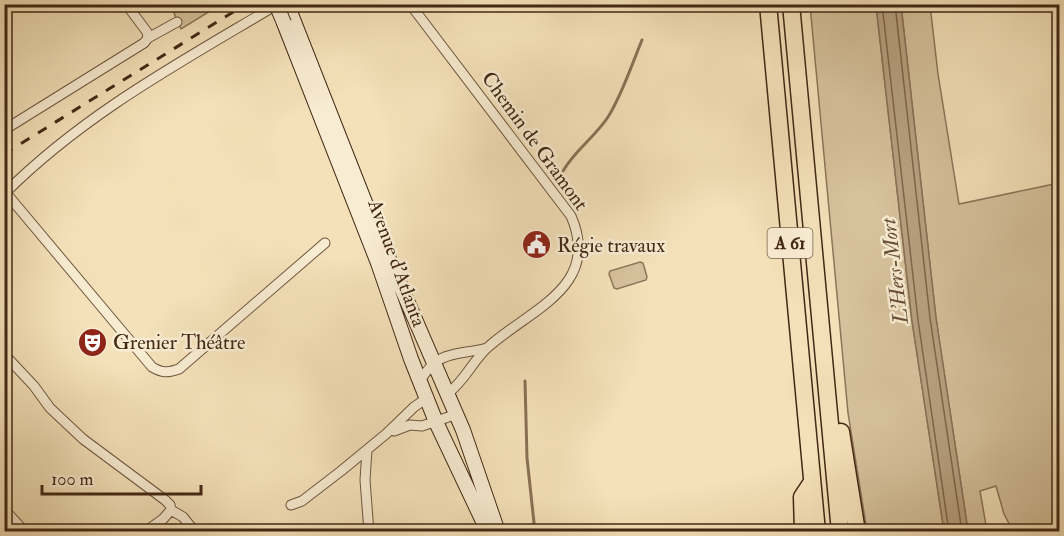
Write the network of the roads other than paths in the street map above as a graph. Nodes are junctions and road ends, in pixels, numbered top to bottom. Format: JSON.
{"nodes":[{"id":1,"x":126,"y":4,"type":"edge"},
{"id":2,"x":277,"y":4,"type":"edge"},
{"id":3,"x":410,"y":4,"type":"edge"},
{"id":4,"x":768,"y":4,"type":"edge"},
{"id":5,"x":791,"y":4,"type":"edge"},
{"id":6,"x":287,"y":15,"type":"edge"},
{"id":7,"x":177,"y":22,"type":"dead end"},
{"id":8,"x":148,"y":38,"type":"junction"},
{"id":9,"x":4,"y":130,"type":"edge"},
{"id":10,"x":5,"y":194,"type":"edge"},
{"id":11,"x":325,"y":243,"type":"dead end"},
{"id":12,"x":822,"y":330,"type":"junction"},
{"id":13,"x":487,"y":348,"type":"junction"},
{"id":14,"x":4,"y":354,"type":"edge"},
{"id":15,"x":435,"y":363,"type":"junction"},
{"id":16,"x":420,"y":381,"type":"junction"},
{"id":17,"x":448,"y":393,"type":"junction"},
{"id":18,"x":427,"y":398,"type":"junction"},
{"id":19,"x":457,"y":414,"type":"junction"},
{"id":20,"x":436,"y":422,"type":"junction"},
{"id":21,"x":386,"y":434,"type":"junction"},
{"id":22,"x":367,"y":450,"type":"junction"},
{"id":23,"x":812,"y":482,"type":"junction"},
{"id":24,"x":291,"y":505,"type":"dead end"},
{"id":25,"x":4,"y":509,"type":"edge"},
{"id":26,"x":171,"y":510,"type":"junction"},
{"id":27,"x":25,"y":531,"type":"edge"},
{"id":28,"x":145,"y":531,"type":"edge"},
{"id":29,"x":195,"y":531,"type":"edge"},
{"id":30,"x":369,"y":531,"type":"edge"},
{"id":31,"x":488,"y":531,"type":"edge"},
{"id":32,"x":498,"y":531,"type":"edge"},
{"id":33,"x":803,"y":531,"type":"edge"},
{"id":34,"x":817,"y":531,"type":"edge"},
{"id":35,"x":840,"y":531,"type":"edge"},
{"id":36,"x":858,"y":531,"type":"edge"}],
"edges":[{"from":1,"to":8,"type":"street"},
{"from":2,"to":6,"type":"main road","name":"Avenue d'Atlanta","bridge":true},
{"from":2,"to":10,"type":"street"},
{"from":3,"to":13,"type":"street","name":"Chemin de Gramont"},
{"from":4,"to":23,"type":"highway","number":"A 61"},
{"from":5,"to":12,"type":"highway","number":"A 61"},
{"from":6,"to":15,"type":"main road","name":"Avenue d'Atlanta"},
{"from":6,"to":16,"type":"main road","name":"Avenue d'Atlanta"},
{"from":7,"to":8,"type":"street"},
{"from":8,"to":9,"type":"street"},
{"from":10,"to":11,"type":"street"},
{"from":12,"to":35,"type":"highway","number":"A 61"},
{"from":12,"to":36,"type":"highway"},
{"from":13,"to":15,"type":"street","name":"Chemin de Gramont"},
{"from":13,"to":17,"type":"street","name":"Chemin de Gramont"},
{"from":14,"to":26,"type":"street"},
{"from":15,"to":16,"type":"street","name":"Chemin de Gramont"},
{"from":15,"to":17,"type":"main road","name":"Avenue d'Atlanta"},
{"from":16,"to":18,"type":"main road","name":"Avenue d'Atlanta"},
{"from":17,"to":18,"type":"main road"},
{"from":17,"to":19,"type":"main road","name":"Avenue d'Atlanta"},
{"from":18,"to":20,"type":"main road","name":"Avenue d'Atlanta"},
{"from":18,"to":21,"type":"street"},
{"from":19,"to":20,"type":"street"},
{"from":19,"to":32,"type":"main road","name":"Avenue d'Atlanta"},
{"from":20,"to":21,"type":"street"},
{"from":20,"to":31,"type":"main road","name":"Avenue d'Atlanta"},
{"from":21,"to":22,"type":"street"},
{"from":22,"to":24,"type":"street"},
{"from":22,"to":30,"type":"street"},
{"from":23,"to":33,"type":"highway"},
{"from":23,"to":34,"type":"highway","number":"A 61"},
{"from":25,"to":27,"type":"street"},
{"from":26,"to":28,"type":"street"},
{"from":26,"to":29,"type":"street"}]}
